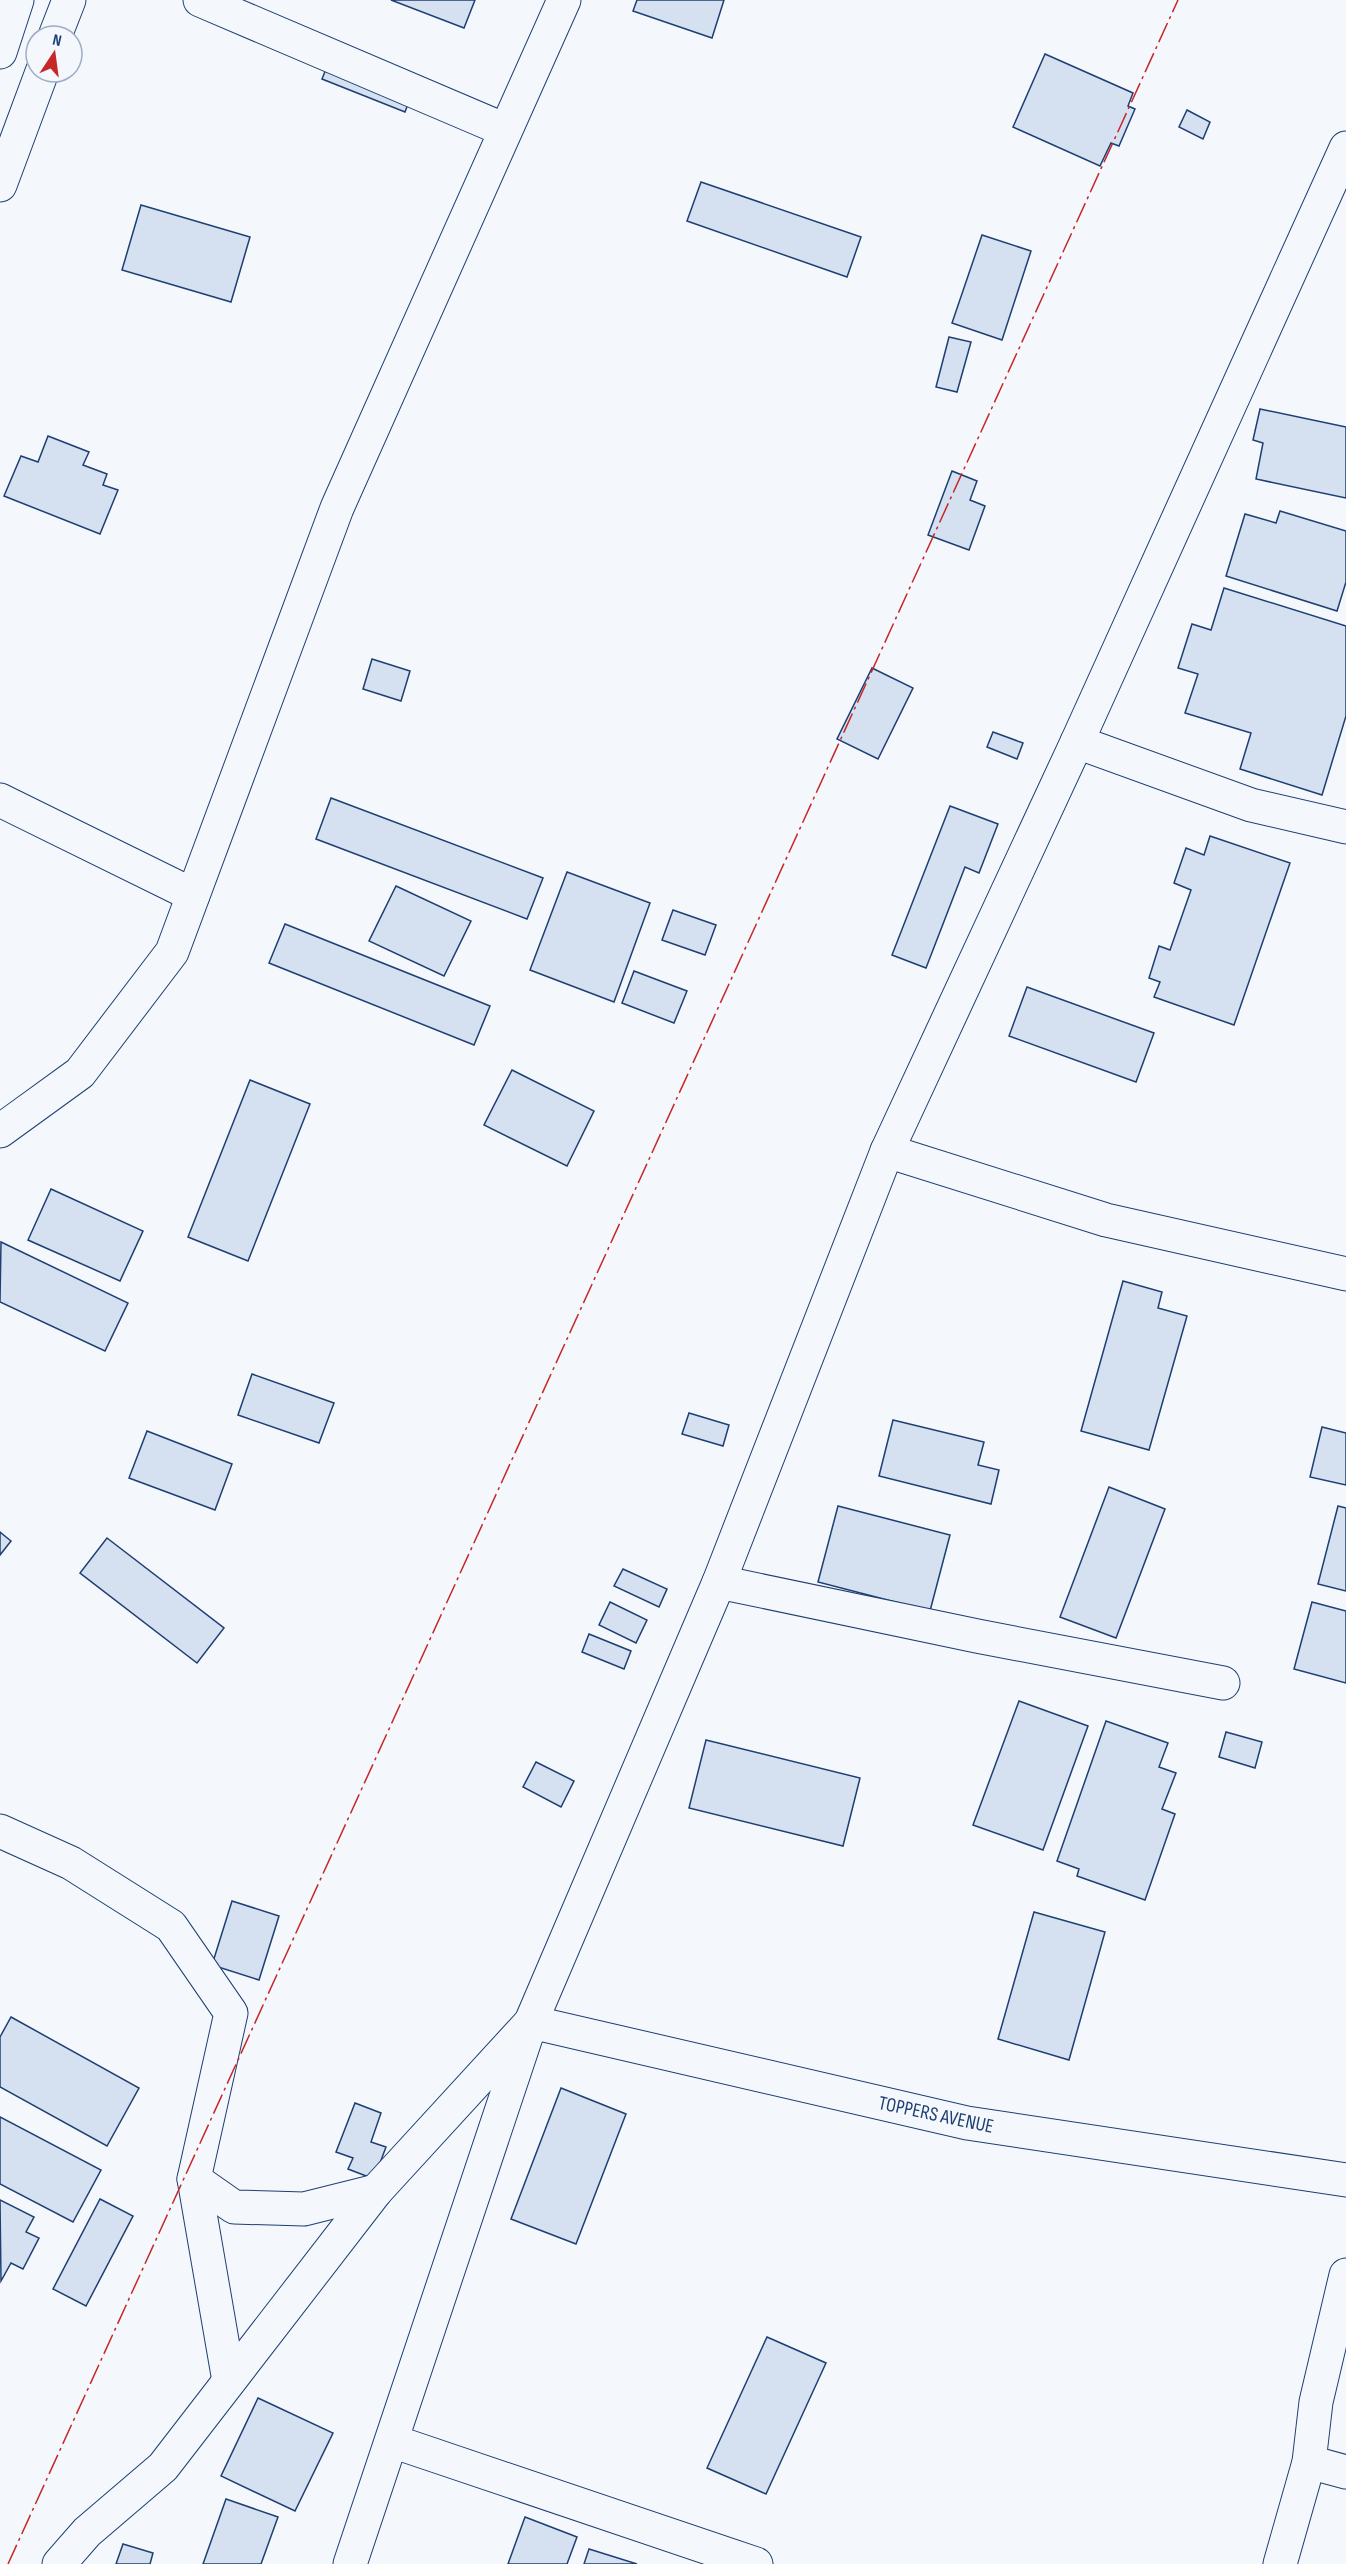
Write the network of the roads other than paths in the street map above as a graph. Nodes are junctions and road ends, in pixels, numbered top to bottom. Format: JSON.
{"nodes":[{"id":1,"x":17,"y":0,"type":"edge"},
{"id":2,"x":69,"y":0,"type":"edge"},
{"id":3,"x":200,"y":0,"type":"edge"},
{"id":4,"x":564,"y":0,"type":"edge"},
{"id":5,"x":60,"y":24,"type":"edge"},
{"id":6,"x":0,"y":52,"type":"edge"},
{"id":7,"x":38,"y":84,"type":"edge"},
{"id":8,"x":505,"y":130,"type":"junction"},
{"id":9,"x":1346,"y":148,"type":"edge"},
{"id":10,"x":0,"y":185,"type":"edge"},
{"id":11,"x":1077,"y":742,"type":"junction"},
{"id":12,"x":0,"y":800,"type":"edge"},
{"id":13,"x":1346,"y":827,"type":"edge"},
{"id":14,"x":194,"y":895,"type":"junction"},
{"id":15,"x":0,"y":1131,"type":"edge"},
{"id":16,"x":887,"y":1151,"type":"junction"},
{"id":17,"x":1346,"y":1274,"type":"edge"},
{"id":18,"x":719,"y":1582,"type":"junction"},
{"id":19,"x":1223,"y":1683,"type":"dead end"},
{"id":20,"x":0,"y":1831,"type":"edge"},
{"id":21,"x":531,"y":2022,"type":"junction"},
{"id":22,"x":194,"y":2178,"type":"junction"},
{"id":23,"x":1346,"y":2180,"type":"edge"},
{"id":24,"x":376,"y":2191,"type":"junction"},
{"id":25,"x":1346,"y":2275,"type":"edge"},
{"id":26,"x":229,"y":2382,"type":"junction"},
{"id":27,"x":392,"y":2441,"type":"junction"},
{"id":28,"x":1309,"y":2462,"type":"junction"},
{"id":29,"x":1346,"y":2472,"type":"edge"},
{"id":30,"x":59,"y":2564,"type":"edge"},
{"id":31,"x":350,"y":2564,"type":"edge"},
{"id":32,"x":756,"y":2564,"type":"edge"},
{"id":33,"x":1280,"y":2564,"type":"edge"}],
"edges":[{"from":1,"to":6,"type":"street"},
{"from":2,"to":5,"type":"street"},
{"from":3,"to":8,"type":"street"},
{"from":4,"to":8,"type":"street"},
{"from":7,"to":10,"type":"street"},
{"from":8,"to":14,"type":"street"},
{"from":9,"to":11,"type":"street"},
{"from":11,"to":13,"type":"street"},
{"from":11,"to":16,"type":"street"},
{"from":12,"to":14,"type":"street"},
{"from":14,"to":15,"type":"street"},
{"from":16,"to":17,"type":"street"},
{"from":16,"to":18,"type":"street"},
{"from":18,"to":19,"type":"street"},
{"from":18,"to":21,"type":"street"},
{"from":20,"to":22,"type":"street"},
{"from":21,"to":23,"type":"street","name":"TOPPERS AVENUE"},
{"from":21,"to":24,"type":"street"},
{"from":21,"to":27,"type":"street"},
{"from":22,"to":24,"type":"street"},
{"from":22,"to":26,"type":"street"},
{"from":24,"to":26,"type":"street"},
{"from":25,"to":28,"type":"street"},
{"from":26,"to":30,"type":"street"},
{"from":27,"to":31,"type":"street"},
{"from":27,"to":32,"type":"street"},
{"from":28,"to":29,"type":"street"},
{"from":28,"to":33,"type":"street"}]}
